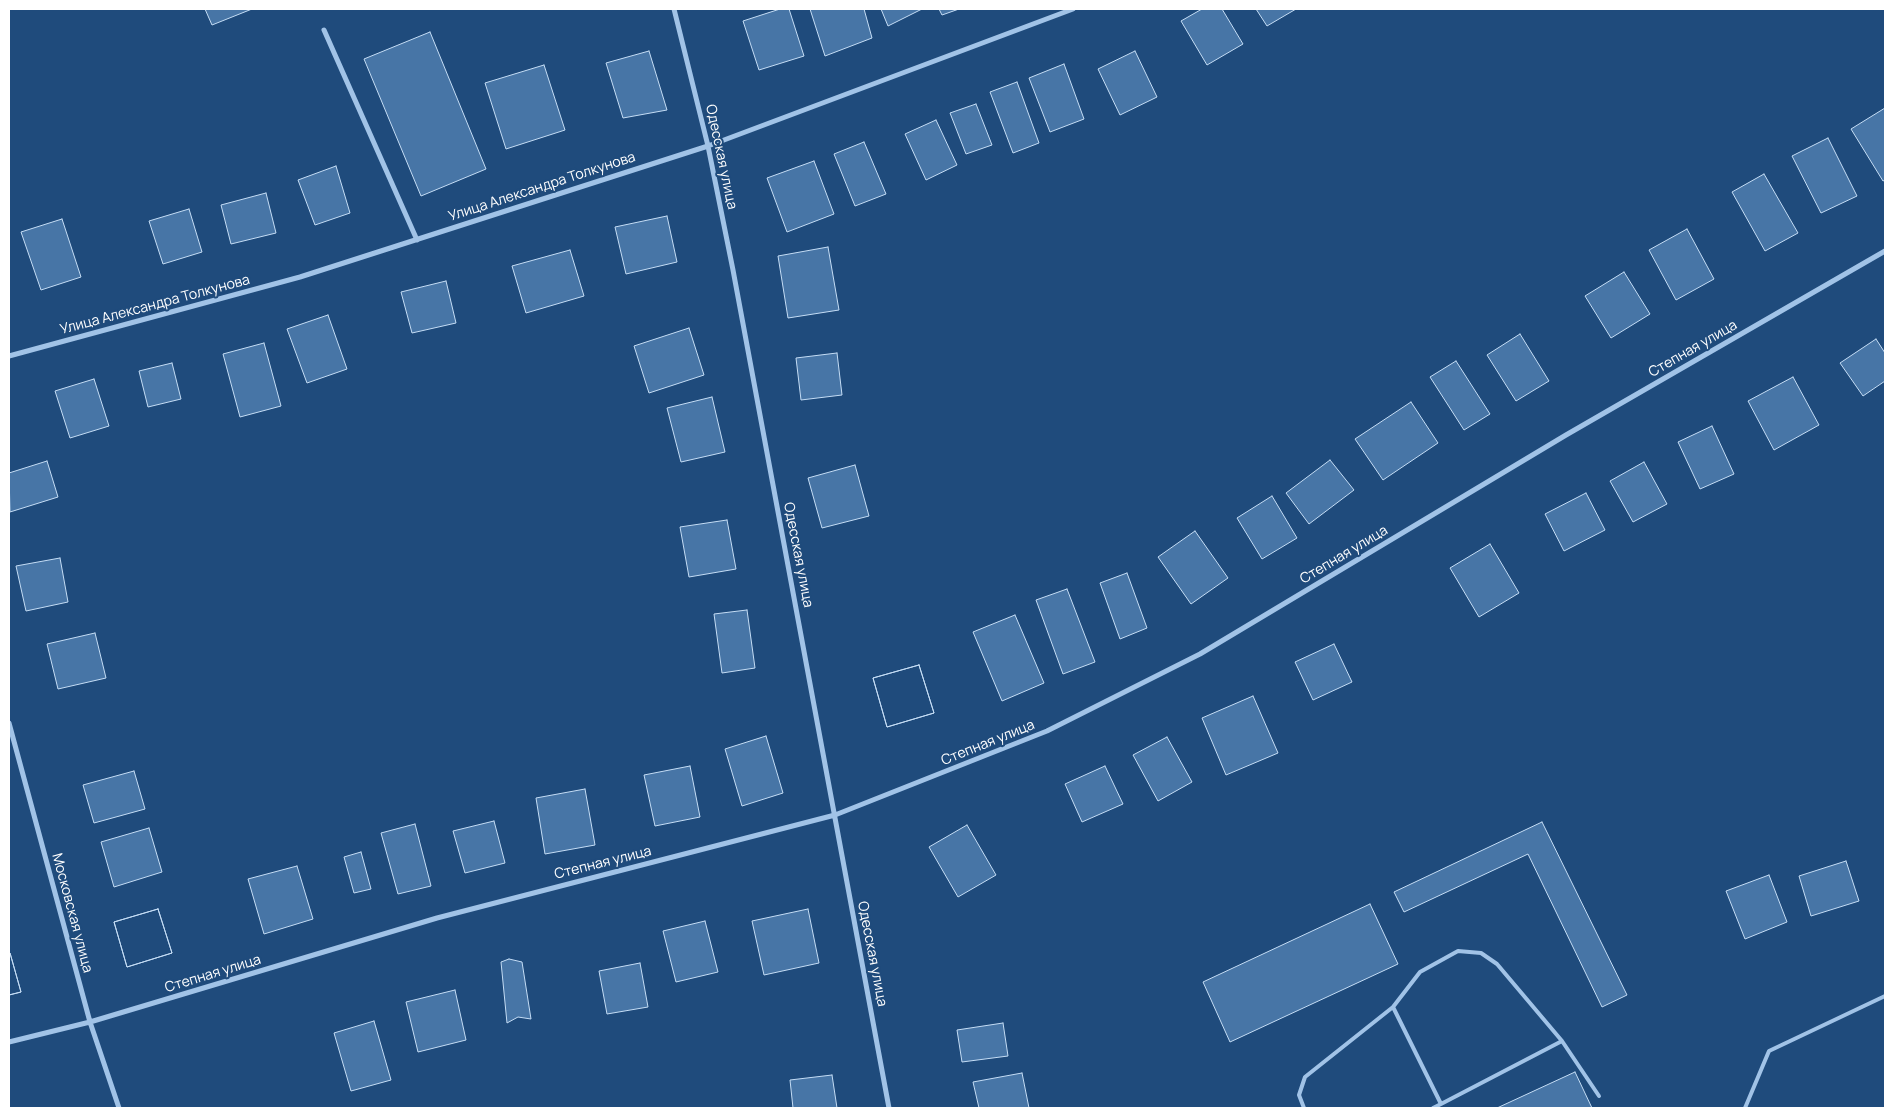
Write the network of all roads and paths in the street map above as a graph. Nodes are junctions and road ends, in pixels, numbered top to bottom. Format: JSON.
{"nodes":[{"id":1,"x":674,"y":9,"type":"edge"},
{"id":2,"x":1073,"y":9,"type":"edge"},
{"id":3,"x":324,"y":30,"type":"dead end"},
{"id":4,"x":708,"y":146,"type":"junction"},
{"id":5,"x":417,"y":240,"type":"junction"},
{"id":6,"x":1885,"y":251,"type":"edge"},
{"id":7,"x":9,"y":356,"type":"edge"},
{"id":8,"x":9,"y":723,"type":"edge"},
{"id":9,"x":835,"y":815,"type":"junction"},
{"id":10,"x":1885,"y":996,"type":"edge"},
{"id":11,"x":1393,"y":1007,"type":"junction"},
{"id":12,"x":90,"y":1022,"type":"junction"},
{"id":13,"x":1562,"y":1041,"type":"junction"},
{"id":14,"x":9,"y":1042,"type":"edge"},
{"id":15,"x":1599,"y":1096,"type":"dead end"},
{"id":16,"x":1441,"y":1104,"type":"junction"},
{"id":17,"x":119,"y":1108,"type":"edge"},
{"id":18,"x":889,"y":1108,"type":"edge"},
{"id":19,"x":1304,"y":1108,"type":"edge"},
{"id":20,"x":1432,"y":1108,"type":"edge"},
{"id":21,"x":1745,"y":1108,"type":"edge"}],
"edges":[{"from":1,"to":4,"type":"street","name":"Одесская улица"},
{"from":2,"to":4,"type":"street","name":"Улица Александра Толкунова"},
{"from":3,"to":5,"type":"street"},
{"from":4,"to":5,"type":"street","name":"Улица Александра Толкунова"},
{"from":4,"to":9,"type":"street","name":"Одесская улица"},
{"from":5,"to":7,"type":"street","name":"Улица Александра Толкунова"},
{"from":6,"to":9,"type":"street","name":"Степная улица"},
{"from":8,"to":12,"type":"street","name":"Московская улица"},
{"from":9,"to":12,"type":"street","name":"Степная улица"},
{"from":9,"to":18,"type":"street","name":"Одесская улица"},
{"from":10,"to":21,"type":"lane"},
{"from":11,"to":13,"type":"lane"},
{"from":11,"to":16,"type":"lane"},
{"from":11,"to":19,"type":"lane"},
{"from":12,"to":14,"type":"street","name":"Степная улица"},
{"from":12,"to":17,"type":"street","name":"Московская улица"},
{"from":13,"to":15,"type":"lane"},
{"from":13,"to":16,"type":"lane"},
{"from":16,"to":20,"type":"lane"}]}
